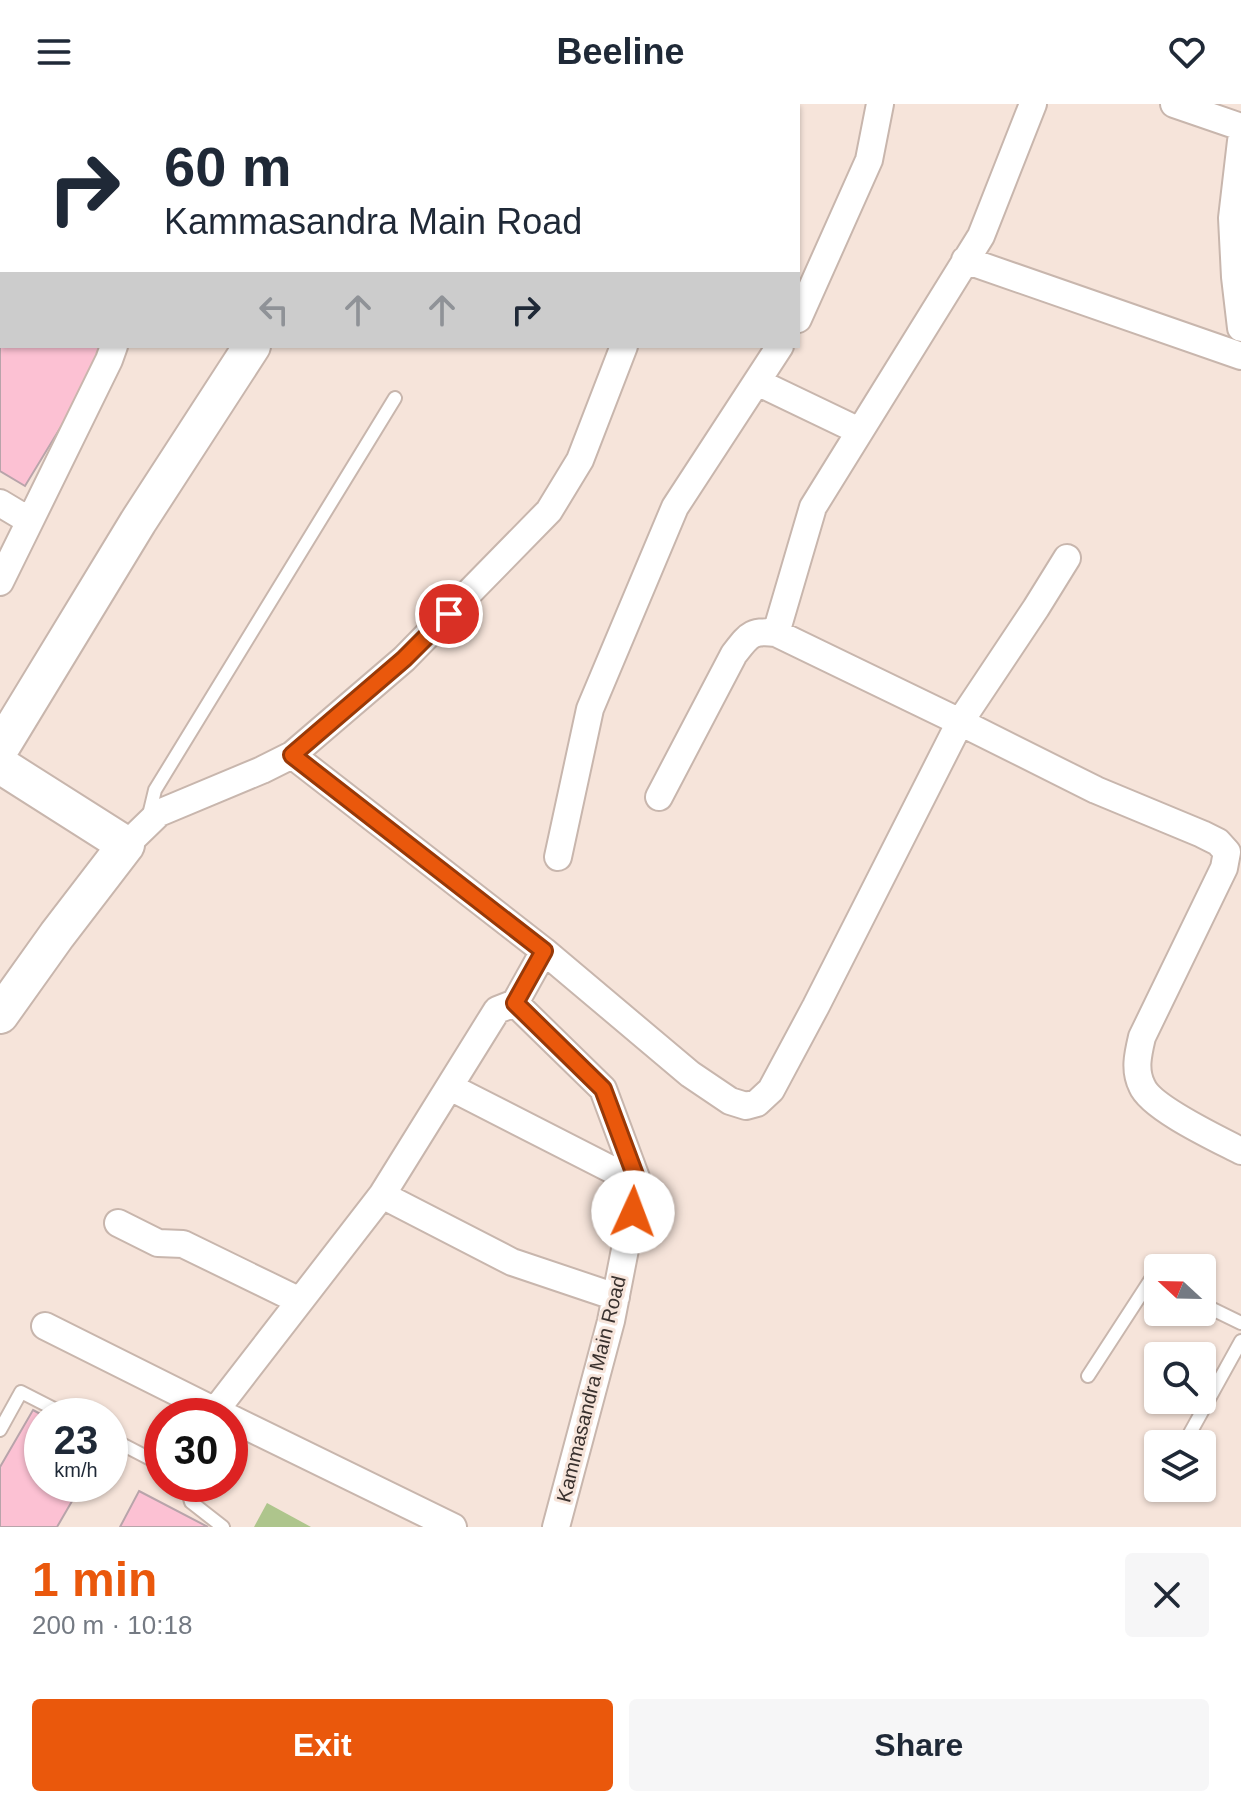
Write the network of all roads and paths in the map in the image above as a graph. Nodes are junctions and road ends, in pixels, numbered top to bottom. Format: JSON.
{"nodes":[{"id":1,"x":880,"y":104,"type":"edge"},
{"id":2,"x":1033,"y":104,"type":"edge"},
{"id":3,"x":1174,"y":104,"type":"edge"},
{"id":4,"x":1241,"y":127,"type":"edge"},
{"id":5,"x":1241,"y":141,"type":"edge"},
{"id":6,"x":965,"y":260,"type":"junction"},
{"id":7,"x":800,"y":315,"type":"edge"},
{"id":8,"x":1241,"y":328,"type":"edge"},
{"id":9,"x":113,"y":348,"type":"edge"},
{"id":10,"x":251,"y":348,"type":"edge"},
{"id":11,"x":623,"y":348,"type":"edge"},
{"id":12,"x":779,"y":348,"type":"edge"},
{"id":13,"x":1241,"y":356,"type":"edge"},
{"id":14,"x":757,"y":382,"type":"junction"},
{"id":15,"x":395,"y":398,"type":"dead end"},
{"id":16,"x":858,"y":433,"type":"junction"},
{"id":17,"x":0,"y":503,"type":"edge"},
{"id":18,"x":30,"y":521,"type":"junction"},
{"id":19,"x":1067,"y":558,"type":"dead end"},
{"id":20,"x":0,"y":582,"type":"edge"},
{"id":21,"x":776,"y":633,"type":"junction"},
{"id":22,"x":960,"y":722,"type":"junction"},
{"id":23,"x":0,"y":749,"type":"edge"},
{"id":24,"x":292,"y":755,"type":"junction"},
{"id":25,"x":0,"y":765,"type":"edge"},
{"id":26,"x":659,"y":797,"type":"dead end"},
{"id":27,"x":137,"y":834,"type":"junction"},
{"id":28,"x":558,"y":857,"type":"dead end"},
{"id":29,"x":544,"y":951,"type":"junction"},
{"id":30,"x":515,"y":1003,"type":"junction"},
{"id":31,"x":0,"y":1015,"type":"edge"},
{"id":32,"x":450,"y":1087,"type":"junction"},
{"id":33,"x":1241,"y":1151,"type":"edge"},
{"id":34,"x":638,"y":1183,"type":"junction"},
{"id":35,"x":382,"y":1195,"type":"junction"},
{"id":36,"x":118,"y":1223,"type":"dead end"},
{"id":37,"x":1144,"y":1290,"type":"edge"},
{"id":38,"x":616,"y":1297,"type":"junction"},
{"id":39,"x":300,"y":1301,"type":"junction"},
{"id":40,"x":1216,"y":1311,"type":"edge"},
{"id":41,"x":1241,"y":1323,"type":"edge"},
{"id":42,"x":45,"y":1326,"type":"dead end"},
{"id":43,"x":1241,"y":1341,"type":"edge"},
{"id":44,"x":1088,"y":1376,"type":"dead end"},
{"id":45,"x":33,"y":1398,"type":"edge"},
{"id":46,"x":187,"y":1398,"type":"edge"},
{"id":47,"x":233,"y":1398,"type":"edge"},
{"id":48,"x":248,"y":1428,"type":"edge"},
{"id":49,"x":0,"y":1430,"type":"edge"},
{"id":50,"x":1192,"y":1430,"type":"edge"},
{"id":51,"x":191,"y":1502,"type":"edge"},
{"id":52,"x":223,"y":1527,"type":"edge"},
{"id":53,"x":453,"y":1527,"type":"edge"},
{"id":54,"x":556,"y":1527,"type":"edge"}],
"edges":[{"from":1,"to":7,"type":"street"},
{"from":2,"to":6,"type":"street"},
{"from":3,"to":4,"type":"street"},
{"from":5,"to":8,"type":"street"},
{"from":6,"to":13,"type":"street"},
{"from":6,"to":16,"type":"street"},
{"from":9,"to":18,"type":"street"},
{"from":10,"to":23,"type":"street"},
{"from":11,"to":24,"type":"street"},
{"from":12,"to":14,"type":"street"},
{"from":14,"to":16,"type":"street"},
{"from":14,"to":28,"type":"street"},
{"from":15,"to":27,"type":"lane"},
{"from":16,"to":21,"type":"street"},
{"from":17,"to":18,"type":"street"},
{"from":18,"to":20,"type":"street"},
{"from":19,"to":22,"type":"street"},
{"from":21,"to":22,"type":"street"},
{"from":21,"to":26,"type":"street"},
{"from":22,"to":29,"type":"street"},
{"from":22,"to":33,"type":"street"},
{"from":24,"to":27,"type":"street"},
{"from":24,"to":29,"type":"street"},
{"from":25,"to":27,"type":"street"},
{"from":27,"to":31,"type":"street"},
{"from":29,"to":30,"type":"street"},
{"from":30,"to":32,"type":"street"},
{"from":30,"to":34,"type":"street"},
{"from":32,"to":34,"type":"street"},
{"from":32,"to":35,"type":"street"},
{"from":34,"to":38,"type":"street","name":"Kammasandra Main Road"},
{"from":35,"to":38,"type":"street"},
{"from":35,"to":39,"type":"street"},
{"from":36,"to":39,"type":"street"},
{"from":37,"to":44,"type":"lane"},
{"from":38,"to":54,"type":"street","name":"Kammasandra Main Road"},
{"from":39,"to":47,"type":"street"},
{"from":40,"to":41,"type":"lane"},
{"from":42,"to":46,"type":"street"},
{"from":43,"to":50,"type":"lane"},
{"from":45,"to":49,"type":"lane"},
{"from":48,"to":53,"type":"street"},
{"from":51,"to":52,"type":"lane"}]}
